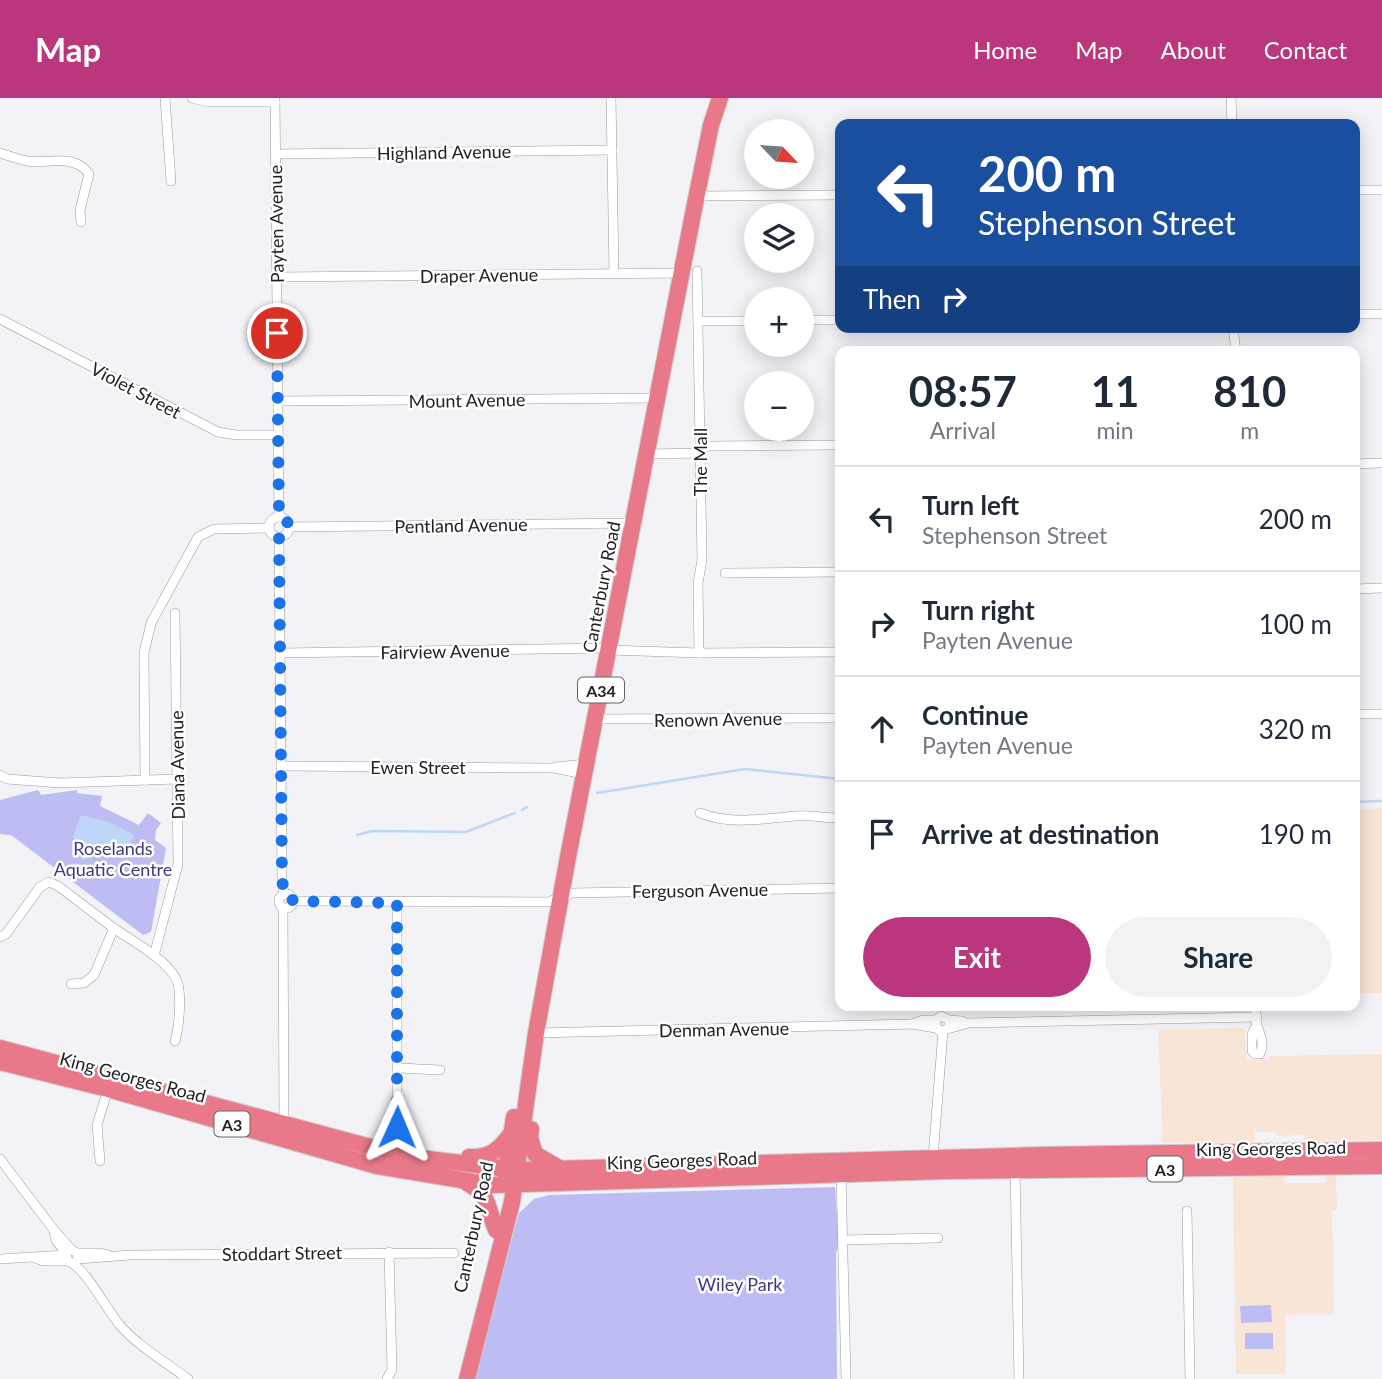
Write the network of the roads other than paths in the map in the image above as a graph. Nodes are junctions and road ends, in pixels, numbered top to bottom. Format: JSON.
{"nodes":[{"id":1,"x":165,"y":98,"type":"edge"},
{"id":2,"x":192,"y":98,"type":"edge"},
{"id":3,"x":611,"y":98,"type":"edge"},
{"id":4,"x":720,"y":98,"type":"edge"},
{"id":5,"x":1231,"y":98,"type":"edge"},
{"id":6,"x":275,"y":100,"type":"edge"},
{"id":7,"x":1232,"y":119,"type":"edge"},
{"id":8,"x":612,"y":150,"type":"junction"},
{"id":9,"x":0,"y":153,"type":"edge"},
{"id":10,"x":275,"y":154,"type":"junction"},
{"id":11,"x":171,"y":181,"type":"dead end"},
{"id":12,"x":1360,"y":190,"type":"edge"},
{"id":13,"x":1382,"y":190,"type":"edge"},
{"id":14,"x":835,"y":195,"type":"edge"},
{"id":15,"x":697,"y":196,"type":"junction"},
{"id":16,"x":81,"y":222,"type":"dead end"},
{"id":17,"x":689,"y":272,"type":"junction"},
{"id":18,"x":614,"y":273,"type":"junction"},
{"id":19,"x":277,"y":277,"type":"junction"},
{"id":20,"x":1360,"y":314,"type":"edge"},
{"id":21,"x":1382,"y":314,"type":"edge"},
{"id":22,"x":0,"y":319,"type":"edge"},
{"id":23,"x":814,"y":320,"type":"edge"},
{"id":24,"x":835,"y":320,"type":"edge"},
{"id":25,"x":698,"y":321,"type":"junction"},
{"id":26,"x":744,"y":321,"type":"edge"},
{"id":27,"x":657,"y":398,"type":"junction"},
{"id":28,"x":278,"y":401,"type":"junction"},
{"id":29,"x":278,"y":435,"type":"junction"},
{"id":30,"x":835,"y":445,"type":"edge"},
{"id":31,"x":700,"y":453,"type":"junction"},
{"id":32,"x":647,"y":454,"type":"junction"},
{"id":33,"x":1382,"y":463,"type":"edge"},
{"id":34,"x":1360,"y":464,"type":"edge"},
{"id":35,"x":279,"y":517,"type":"junction"},
{"id":36,"x":633,"y":523,"type":"junction"},
{"id":37,"x":289,"y":527,"type":"junction"},
{"id":38,"x":269,"y":528,"type":"junction"},
{"id":39,"x":279,"y":537,"type":"junction"},
{"id":40,"x":835,"y":572,"type":"edge"},
{"id":41,"x":725,"y":573,"type":"dead end"},
{"id":42,"x":1382,"y":588,"type":"edge"},
{"id":43,"x":1360,"y":589,"type":"edge"},
{"id":44,"x":175,"y":613,"type":"dead end"},
{"id":45,"x":609,"y":649,"type":"junction"},
{"id":46,"x":835,"y":652,"type":"edge"},
{"id":47,"x":281,"y":653,"type":"junction"},
{"id":48,"x":699,"y":653,"type":"junction"},
{"id":49,"x":1360,"y":714,"type":"edge"},
{"id":50,"x":1382,"y":714,"type":"edge"},
{"id":51,"x":835,"y":718,"type":"edge"},
{"id":52,"x":595,"y":719,"type":"junction"},
{"id":53,"x":281,"y":766,"type":"junction"},
{"id":54,"x":585,"y":769,"type":"junction"},
{"id":55,"x":0,"y":775,"type":"edge"},
{"id":56,"x":177,"y":779,"type":"junction"},
{"id":57,"x":145,"y":780,"type":"junction"},
{"id":58,"x":700,"y":813,"type":"dead end"},
{"id":59,"x":835,"y":818,"type":"edge"},
{"id":60,"x":835,"y":888,"type":"edge"},
{"id":61,"x":284,"y":894,"type":"junction"},
{"id":62,"x":561,"y":899,"type":"junction"},
{"id":63,"x":293,"y":901,"type":"junction"},
{"id":64,"x":397,"y":903,"type":"junction"},
{"id":65,"x":283,"y":908,"type":"junction"},
{"id":66,"x":114,"y":928,"type":"junction"},
{"id":67,"x":0,"y":937,"type":"edge"},
{"id":68,"x":154,"y":956,"type":"junction"},
{"id":69,"x":71,"y":984,"type":"dead end"},
{"id":70,"x":1256,"y":1011,"type":"edge"},
{"id":71,"x":943,"y":1021,"type":"edge"},
{"id":72,"x":536,"y":1033,"type":"junction"},
{"id":73,"x":175,"y":1041,"type":"dead end"},
{"id":74,"x":0,"y":1048,"type":"edge"},
{"id":75,"x":0,"y":1062,"type":"edge"},
{"id":76,"x":399,"y":1068,"type":"junction"},
{"id":77,"x":440,"y":1070,"type":"dead end"},
{"id":78,"x":528,"y":1085,"type":"junction"},
{"id":79,"x":108,"y":1089,"type":"junction"},
{"id":80,"x":284,"y":1124,"type":"junction"},
{"id":81,"x":397,"y":1127,"type":"dead end"},
{"id":82,"x":512,"y":1132,"type":"junction"},
{"id":83,"x":1382,"y":1150,"type":"edge"},
{"id":84,"x":933,"y":1158,"type":"junction"},
{"id":85,"x":0,"y":1159,"type":"edge"},
{"id":86,"x":431,"y":1160,"type":"junction"},
{"id":87,"x":100,"y":1161,"type":"dead end"},
{"id":88,"x":1015,"y":1163,"type":"junction"},
{"id":89,"x":1382,"y":1166,"type":"edge"},
{"id":90,"x":841,"y":1174,"type":"junction"},
{"id":91,"x":561,"y":1177,"type":"junction"},
{"id":92,"x":510,"y":1178,"type":"junction"},
{"id":93,"x":465,"y":1182,"type":"junction"},
{"id":94,"x":1186,"y":1211,"type":"dead end"},
{"id":95,"x":502,"y":1225,"type":"junction"},
{"id":96,"x":54,"y":1230,"type":"junction"},
{"id":97,"x":938,"y":1238,"type":"dead end"},
{"id":98,"x":843,"y":1240,"type":"junction"},
{"id":99,"x":59,"y":1244,"type":"junction"},
{"id":100,"x":389,"y":1252,"type":"junction"},
{"id":101,"x":454,"y":1253,"type":"dead end"},
{"id":102,"x":47,"y":1255,"type":"junction"},
{"id":103,"x":110,"y":1256,"type":"junction"},
{"id":104,"x":72,"y":1257,"type":"junction"},
{"id":105,"x":35,"y":1258,"type":"junction"},
{"id":106,"x":0,"y":1259,"type":"edge"},
{"id":107,"x":94,"y":1259,"type":"junction"},
{"id":108,"x":86,"y":1277,"type":"junction"},
{"id":109,"x":188,"y":1379,"type":"edge"},
{"id":110,"x":387,"y":1379,"type":"edge"},
{"id":111,"x":465,"y":1379,"type":"edge"},
{"id":112,"x":846,"y":1379,"type":"edge"},
{"id":113,"x":1019,"y":1379,"type":"edge"},
{"id":114,"x":1190,"y":1379,"type":"edge"}],
"edges":[{"from":1,"to":11,"type":"street"},
{"from":2,"to":6,"type":"street"},
{"from":3,"to":8,"type":"street"},
{"from":4,"to":15,"type":"highway","name":"Canterbury Road","number":"A34"},
{"from":5,"to":7,"type":"street"},
{"from":6,"to":10,"type":"street","name":"Payten Avenue"},
{"from":8,"to":10,"type":"street","name":"Highland Avenue"},
{"from":8,"to":18,"type":"street"},
{"from":9,"to":16,"type":"street"},
{"from":10,"to":19,"type":"street","name":"Payten Avenue"},
{"from":12,"to":13,"type":"street"},
{"from":14,"to":15,"type":"street"},
{"from":15,"to":17,"type":"highway","name":"Canterbury Road","number":"A34"},
{"from":17,"to":18,"type":"street","name":"Draper Avenue"},
{"from":17,"to":25,"type":"street","name":"The Mall"},
{"from":17,"to":27,"type":"highway","name":"Canterbury Road","number":"A34"},
{"from":18,"to":19,"type":"street","name":"Draper Avenue"},
{"from":19,"to":28,"type":"street","name":"Payten Avenue"},
{"from":20,"to":21,"type":"street"},
{"from":22,"to":29,"type":"street","name":"Violet Street"},
{"from":23,"to":24,"type":"street"},
{"from":25,"to":26,"type":"street"},
{"from":25,"to":31,"type":"street","name":"The Mall"},
{"from":27,"to":28,"type":"street","name":"Mount Avenue"},
{"from":27,"to":32,"type":"highway","name":"Canterbury Road","number":"A34"},
{"from":28,"to":29,"type":"street","name":"Payten Avenue"},
{"from":29,"to":35,"type":"street","name":"Payten Avenue"},
{"from":30,"to":31,"type":"street"},
{"from":31,"to":32,"type":"street"},
{"from":31,"to":48,"type":"street","name":"The Mall"},
{"from":32,"to":36,"type":"highway","name":"Canterbury Road","number":"A34"},
{"from":33,"to":34,"type":"street"},
{"from":35,"to":37,"type":"street"},
{"from":35,"to":38,"type":"street"},
{"from":36,"to":37,"type":"street","name":"Pentland Avenue"},
{"from":36,"to":45,"type":"highway","name":"Canterbury Road","number":"A34"},
{"from":37,"to":39,"type":"street"},
{"from":38,"to":39,"type":"street"},
{"from":38,"to":57,"type":"street"},
{"from":39,"to":47,"type":"street"},
{"from":40,"to":41,"type":"street"},
{"from":42,"to":43,"type":"street"},
{"from":44,"to":56,"type":"street","name":"Diana Avenue"},
{"from":45,"to":47,"type":"street","name":"Fairview Avenue"},
{"from":45,"to":48,"type":"street","name":"Fairview Avenue"},
{"from":45,"to":52,"type":"highway","name":"Canterbury Road","number":"A34"},
{"from":46,"to":48,"type":"street","name":"Fairview Avenue"},
{"from":47,"to":53,"type":"street"},
{"from":49,"to":50,"type":"street"},
{"from":51,"to":52,"type":"street","name":"Renown Avenue"},
{"from":52,"to":54,"type":"highway","name":"Canterbury Road","number":"A34"},
{"from":53,"to":54,"type":"street","name":"Ewen Street"},
{"from":53,"to":61,"type":"street"},
{"from":54,"to":62,"type":"highway","name":"Canterbury Road","number":"A34"},
{"from":55,"to":57,"type":"street"},
{"from":56,"to":57,"type":"street"},
{"from":56,"to":68,"type":"street","name":"Diana Avenue"},
{"from":58,"to":59,"type":"street"},
{"from":60,"to":62,"type":"street","name":"Ferguson Avenue"},
{"from":61,"to":63,"type":"street"},
{"from":61,"to":65,"type":"street"},
{"from":62,"to":64,"type":"street","name":"Ferguson Avenue"},
{"from":62,"to":72,"type":"highway","name":"Canterbury Road","number":"A34"},
{"from":63,"to":64,"type":"street","name":"Ferguson Avenue"},
{"from":63,"to":65,"type":"street"},
{"from":64,"to":76,"type":"street"},
{"from":65,"to":80,"type":"street"},
{"from":66,"to":67,"type":"street"},
{"from":66,"to":68,"type":"street"},
{"from":66,"to":69,"type":"street"},
{"from":68,"to":73,"type":"street"},
{"from":70,"to":71,"type":"street","name":"Denman Avenue"},
{"from":71,"to":72,"type":"street","name":"Denman Avenue"},
{"from":71,"to":84,"type":"street"},
{"from":72,"to":78,"type":"highway","name":"Canterbury Road","number":"A34"},
{"from":74,"to":80,"type":"highway","name":"King Georges Road","number":"A3"},
{"from":75,"to":79,"type":"highway","name":"King Georges Road","number":"A3"},
{"from":76,"to":77,"type":"street"},
{"from":76,"to":81,"type":"street"},
{"from":78,"to":82,"type":"highway","name":"Canterbury Road","number":"A34"},
{"from":78,"to":91,"type":"highway"},
{"from":78,"to":92,"type":"highway","name":"Canterbury Road","number":"A34"},
{"from":79,"to":87,"type":"street"},
{"from":79,"to":93,"type":"highway","name":"King Georges Road","number":"A3"},
{"from":80,"to":86,"type":"highway","name":"King Georges Road","number":"A3"},
{"from":82,"to":86,"type":"highway"},
{"from":82,"to":92,"type":"highway","name":"Canterbury Road","number":"A34"},
{"from":83,"to":88,"type":"highway","name":"King Georges Road","number":"A3"},
{"from":84,"to":88,"type":"highway","name":"King Georges Road","number":"A3"},
{"from":84,"to":91,"type":"highway","name":"King Georges Road","number":"A3"},
{"from":85,"to":96,"type":"street"},
{"from":86,"to":92,"type":"highway","name":"King Georges Road","number":"A3"},
{"from":88,"to":89,"type":"highway","name":"King Georges Road","number":"A3"},
{"from":88,"to":90,"type":"highway","name":"King Georges Road","number":"A3"},
{"from":88,"to":113,"type":"street"},
{"from":90,"to":91,"type":"highway","name":"King Georges Road","number":"A3"},
{"from":90,"to":98,"type":"street"},
{"from":91,"to":92,"type":"highway","name":"King Georges Road","number":"A3"},
{"from":91,"to":95,"type":"highway"},
{"from":92,"to":93,"type":"highway","name":"King Georges Road","number":"A3"},
{"from":92,"to":95,"type":"highway","name":"Canterbury Road","number":"A34"},
{"from":93,"to":95,"type":"highway"},
{"from":94,"to":114,"type":"street"},
{"from":95,"to":111,"type":"highway","name":"Canterbury Road","number":"A34"},
{"from":96,"to":99,"type":"street"},
{"from":96,"to":104,"type":"street"},
{"from":97,"to":98,"type":"street"},
{"from":98,"to":112,"type":"street"},
{"from":99,"to":102,"type":"street","name":"Stoddart Street"},
{"from":99,"to":104,"type":"street"},
{"from":100,"to":101,"type":"street","name":"Stoddart Street"},
{"from":100,"to":103,"type":"street","name":"Stoddart Street"},
{"from":100,"to":110,"type":"street"},
{"from":102,"to":104,"type":"street","name":"Stoddart Street"},
{"from":102,"to":105,"type":"street","name":"Stoddart Street"},
{"from":103,"to":104,"type":"street","name":"Stoddart Street"},
{"from":103,"to":107,"type":"street","name":"Stoddart Street"},
{"from":104,"to":105,"type":"street","name":"Stoddart Street"},
{"from":104,"to":107,"type":"street","name":"Stoddart Street"},
{"from":104,"to":108,"type":"street"},
{"from":105,"to":106,"type":"street","name":"Stoddart Street"},
{"from":107,"to":108,"type":"street"},
{"from":108,"to":109,"type":"street"}]}
